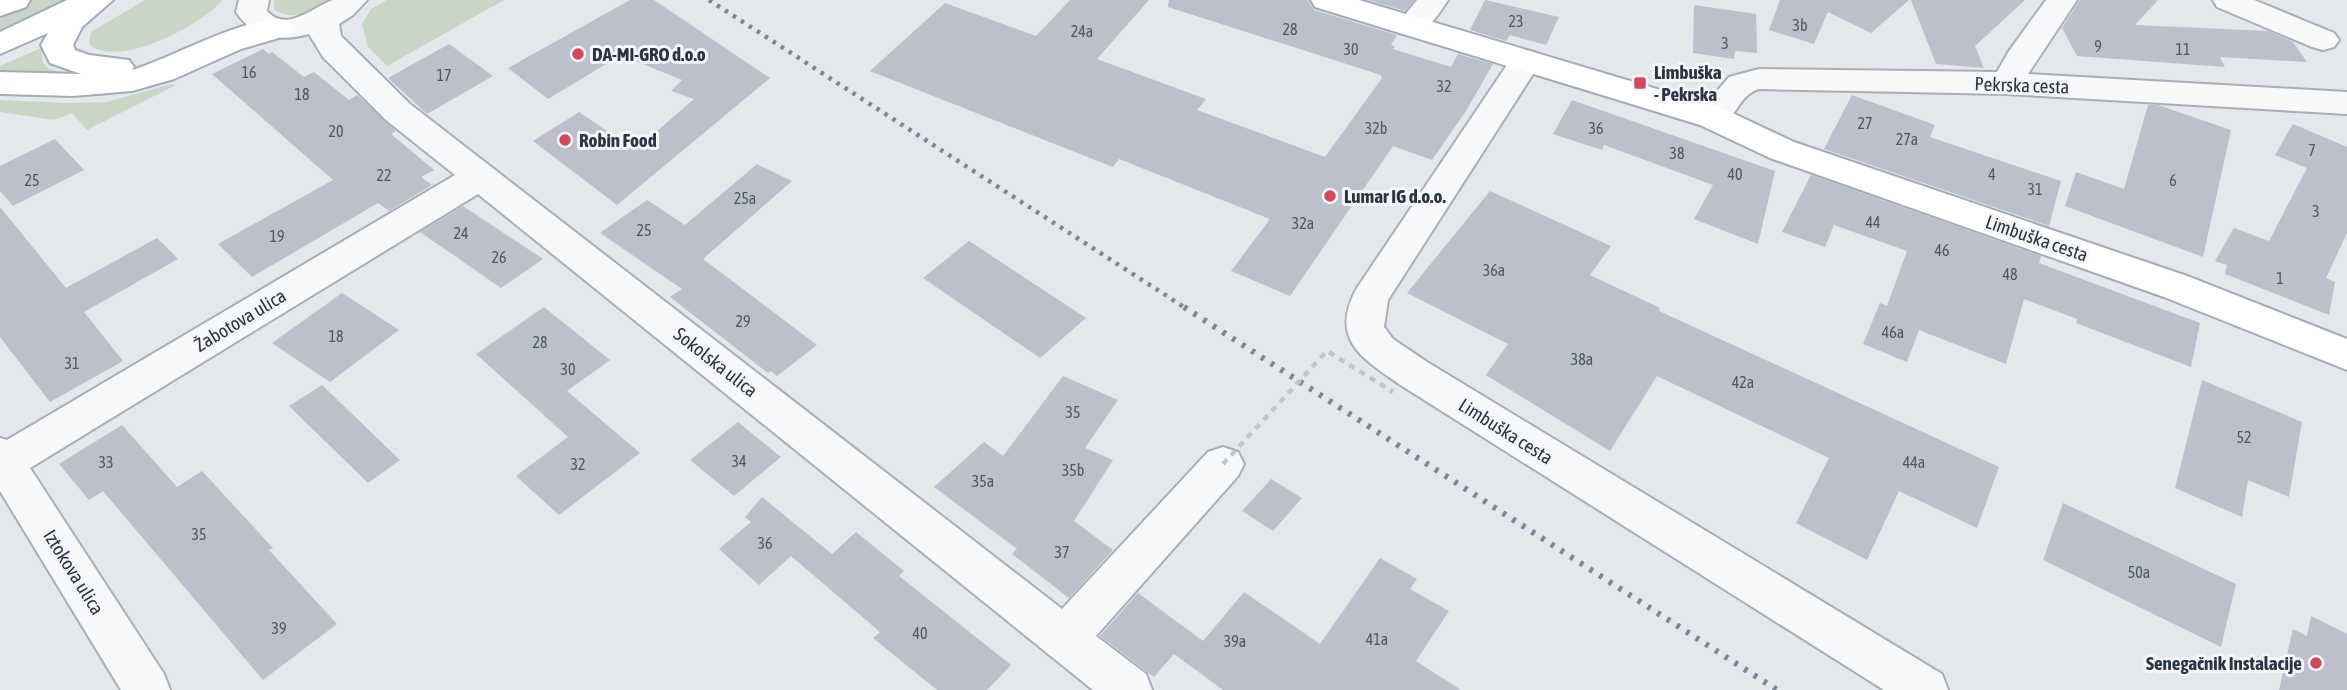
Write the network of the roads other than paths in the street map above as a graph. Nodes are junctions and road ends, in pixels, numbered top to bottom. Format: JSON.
{"nodes":[{"id":1,"x":15,"y":0,"type":"edge"},
{"id":2,"x":91,"y":0,"type":"edge"},
{"id":3,"x":97,"y":0,"type":"edge"},
{"id":4,"x":352,"y":0,"type":"edge"},
{"id":5,"x":1326,"y":0,"type":"edge"},
{"id":6,"x":1433,"y":0,"type":"edge"},
{"id":7,"x":2062,"y":0,"type":"edge"},
{"id":8,"x":2228,"y":0,"type":"edge"},
{"id":9,"x":253,"y":2,"type":"edge"},
{"id":10,"x":0,"y":7,"type":"edge"},
{"id":11,"x":323,"y":20,"type":"junction"},
{"id":12,"x":1411,"y":26,"type":"junction"},
{"id":13,"x":278,"y":28,"type":"junction"},
{"id":14,"x":2323,"y":40,"type":"dead end"},
{"id":15,"x":0,"y":44,"type":"edge"},
{"id":16,"x":1526,"y":60,"type":"junction"},
{"id":17,"x":0,"y":83,"type":"edge"},
{"id":18,"x":2007,"y":83,"type":"junction"},
{"id":19,"x":2347,"y":103,"type":"edge"},
{"id":20,"x":1712,"y":117,"type":"junction"},
{"id":21,"x":481,"y":176,"type":"junction"},
{"id":22,"x":2347,"y":355,"type":"edge"},
{"id":23,"x":2,"y":460,"type":"edge"},
{"id":24,"x":1223,"y":464,"type":"road end"},
{"id":25,"x":1073,"y":629,"type":"junction"},
{"id":26,"x":147,"y":690,"type":"edge"},
{"id":27,"x":1129,"y":690,"type":"edge"},
{"id":28,"x":1925,"y":690,"type":"edge"}],
"edges":[{"from":1,"to":10,"type":"main road"},
{"from":2,"to":15,"type":"main road"},
{"from":3,"to":9,"type":"main road"},
{"from":4,"to":11,"type":"street"},
{"from":5,"to":12,"type":"main road","name":"Limbuška cesta"},
{"from":6,"to":12,"type":"street"},
{"from":7,"to":18,"type":"street"},
{"from":8,"to":14,"type":"street"},
{"from":9,"to":13,"type":"street"},
{"from":11,"to":13,"type":"street"},
{"from":11,"to":21,"type":"street","name":"Sokolska ulica"},
{"from":12,"to":16,"type":"main road","name":"Limbuška cesta"},
{"from":13,"to":17,"type":"main road"},
{"from":16,"to":20,"type":"main road","name":"Limbuška cesta"},
{"from":16,"to":28,"type":"street","name":"Limbuška cesta"},
{"from":18,"to":19,"type":"street","name":"Pekrska cesta"},
{"from":18,"to":20,"type":"street","name":"Pekrska cesta"},
{"from":20,"to":22,"type":"main road","name":"Limbuška cesta"},
{"from":21,"to":23,"type":"street","name":"Žabotova ulica"},
{"from":21,"to":25,"type":"street","name":"Sokolska ulica"},
{"from":23,"to":26,"type":"street","name":"Iztokova ulica"},
{"from":24,"to":25,"type":"street"},
{"from":25,"to":27,"type":"street","name":"Sokolska ulica"}]}
